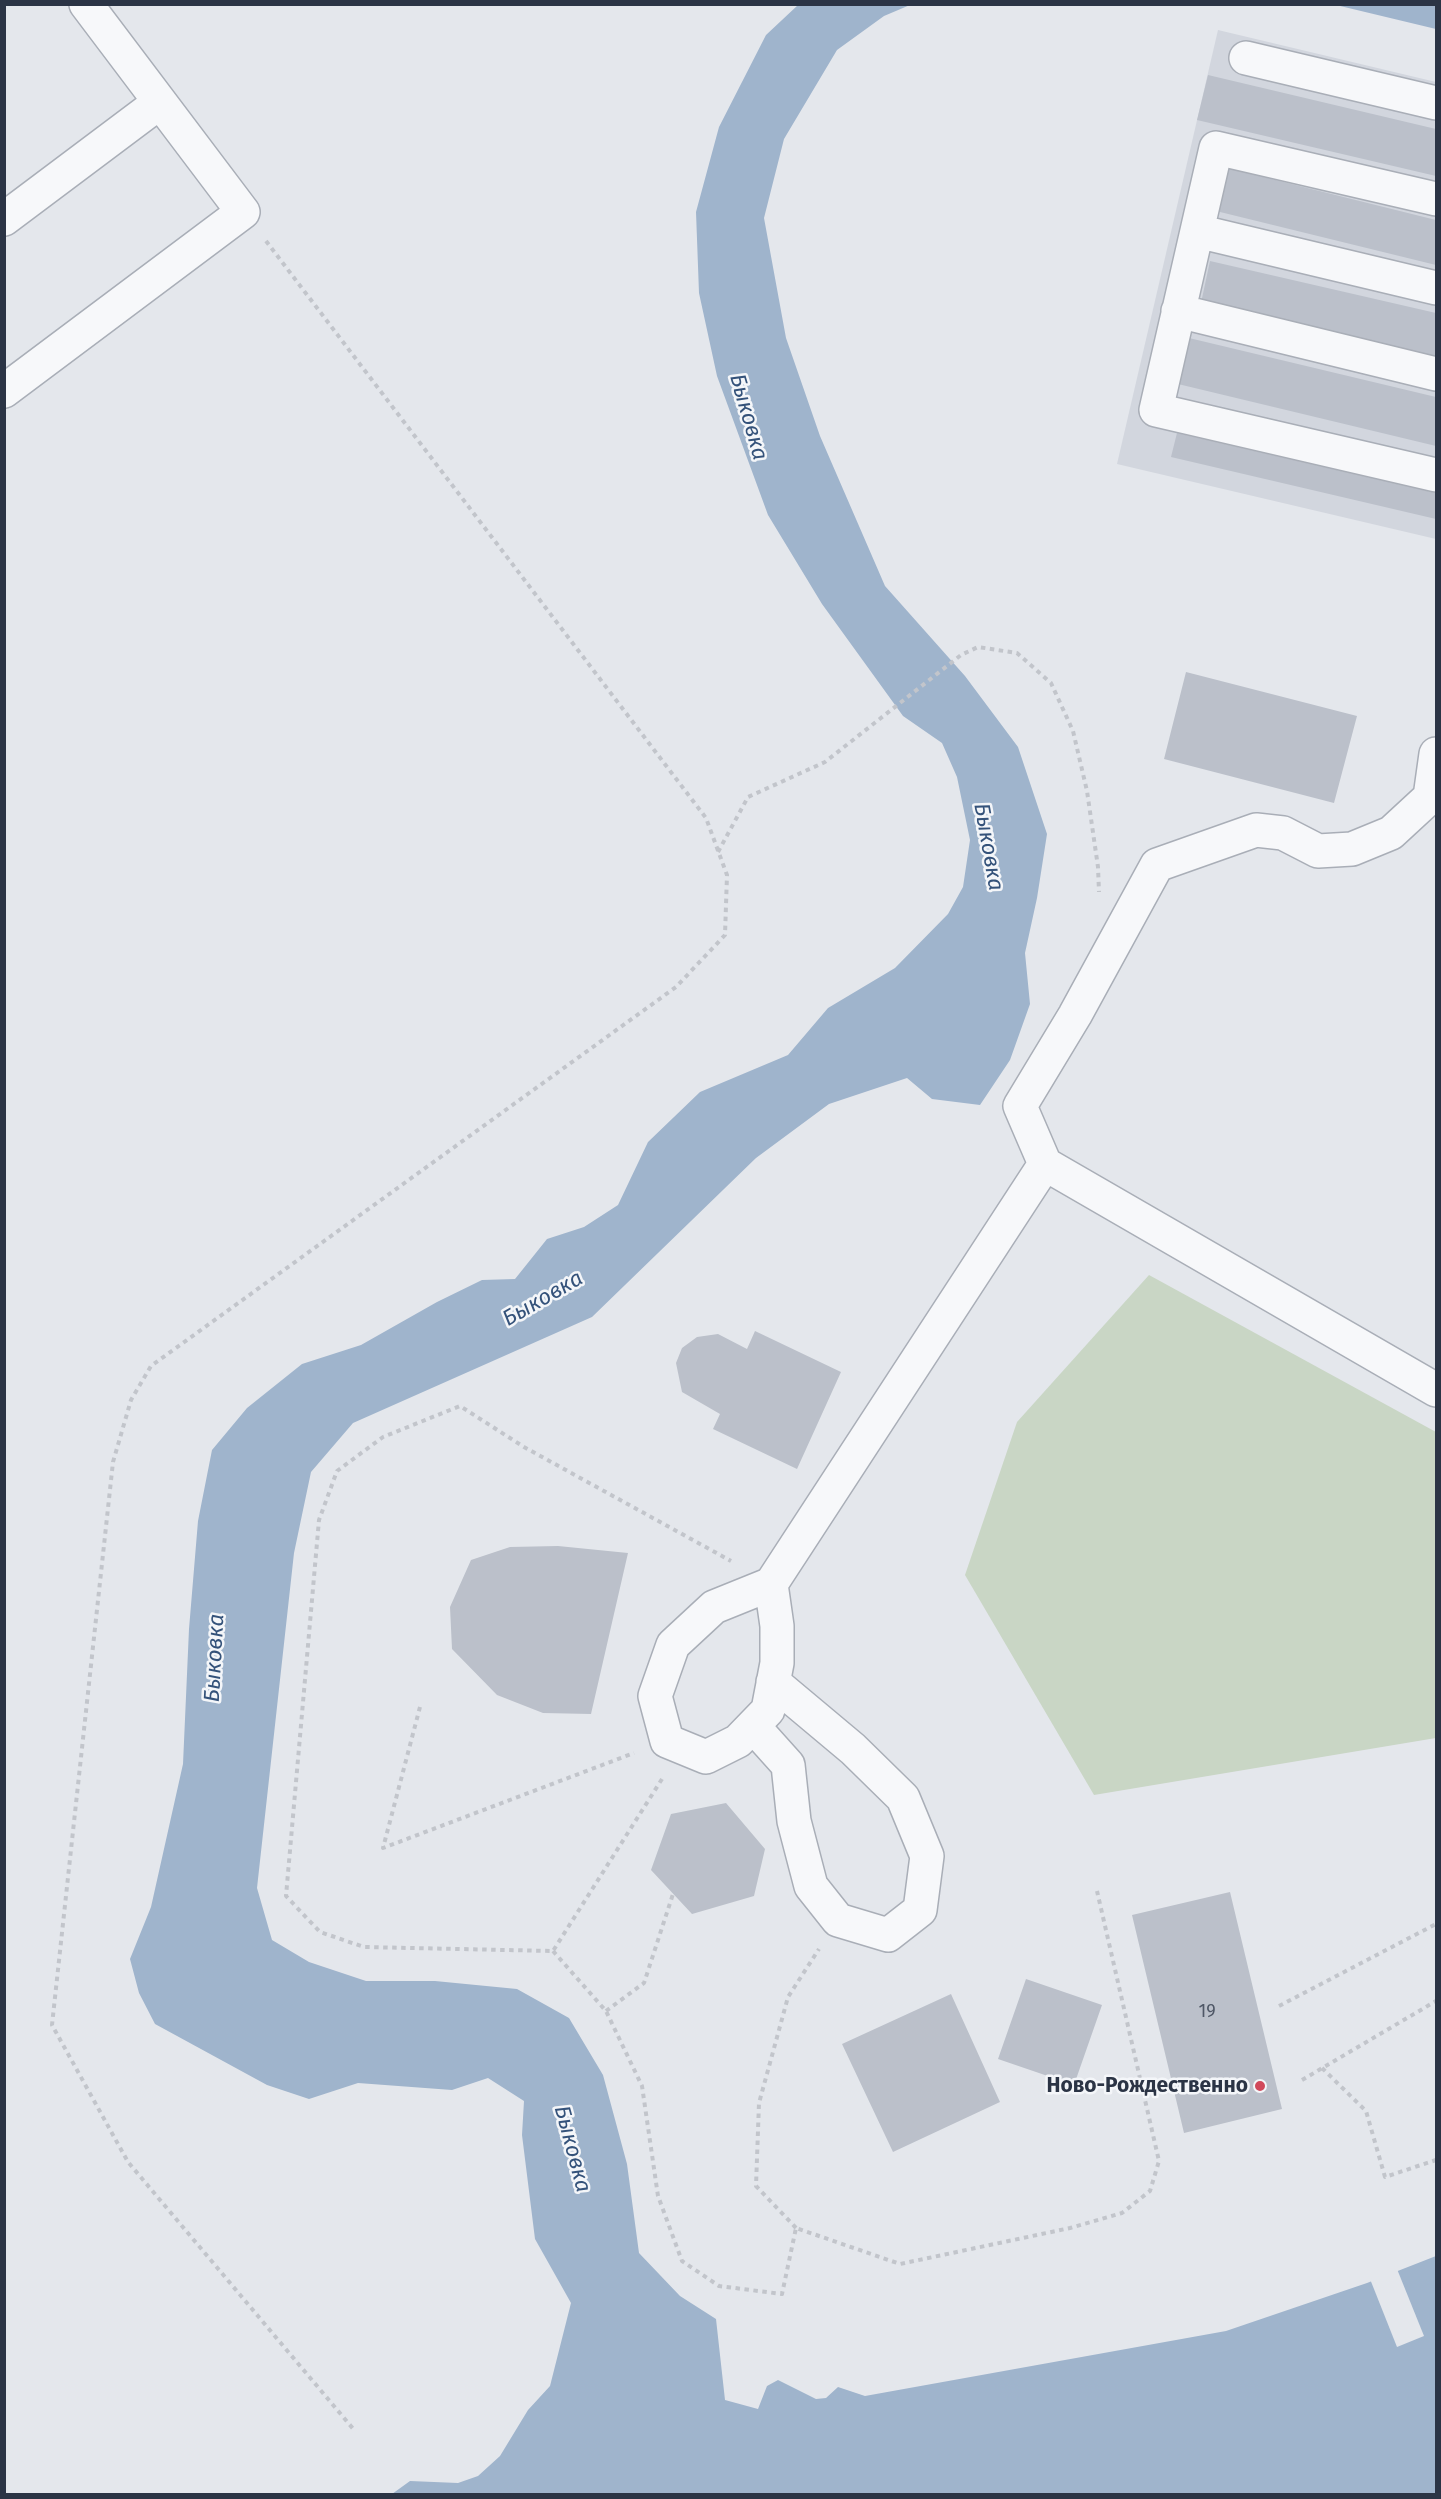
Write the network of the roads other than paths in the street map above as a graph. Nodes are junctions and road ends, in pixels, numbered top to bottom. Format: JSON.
{"nodes":[{"id":1,"x":86,"y":4,"type":"edge"},
{"id":2,"x":1246,"y":58,"type":"dead end"},
{"id":3,"x":160,"y":102,"type":"junction"},
{"id":4,"x":1437,"y":103,"type":"edge"},
{"id":5,"x":1437,"y":199,"type":"edge"},
{"id":6,"x":4,"y":219,"type":"edge"},
{"id":7,"x":1197,"y":231,"type":"junction"},
{"id":8,"x":1437,"y":288,"type":"edge"},
{"id":9,"x":1178,"y":311,"type":"junction"},
{"id":10,"x":1437,"y":374,"type":"edge"},
{"id":11,"x":4,"y":391,"type":"edge"},
{"id":12,"x":1437,"y":475,"type":"edge"},
{"id":13,"x":1437,"y":754,"type":"edge"},
{"id":14,"x":1045,"y":1164,"type":"junction"},
{"id":15,"x":1437,"y":1390,"type":"edge"},
{"id":16,"x":771,"y":1584,"type":"junction"},
{"id":17,"x":774,"y":1682,"type":"junction"},
{"id":18,"x":753,"y":1726,"type":"junction"}],
"edges":[{"from":1,"to":3,"type":"street"},
{"from":2,"to":4,"type":"street"},
{"from":3,"to":6,"type":"street"},
{"from":3,"to":11,"type":"street"},
{"from":5,"to":7,"type":"street"},
{"from":7,"to":8,"type":"street"},
{"from":7,"to":9,"type":"street"},
{"from":9,"to":10,"type":"street"},
{"from":9,"to":12,"type":"street"},
{"from":13,"to":14,"type":"street"},
{"from":14,"to":15,"type":"street"},
{"from":14,"to":16,"type":"street"},
{"from":16,"to":17,"type":"street"},
{"from":16,"to":18,"type":"street"},
{"from":17,"to":18,"type":"street"},
{"from":17,"to":18,"type":"street"}]}
